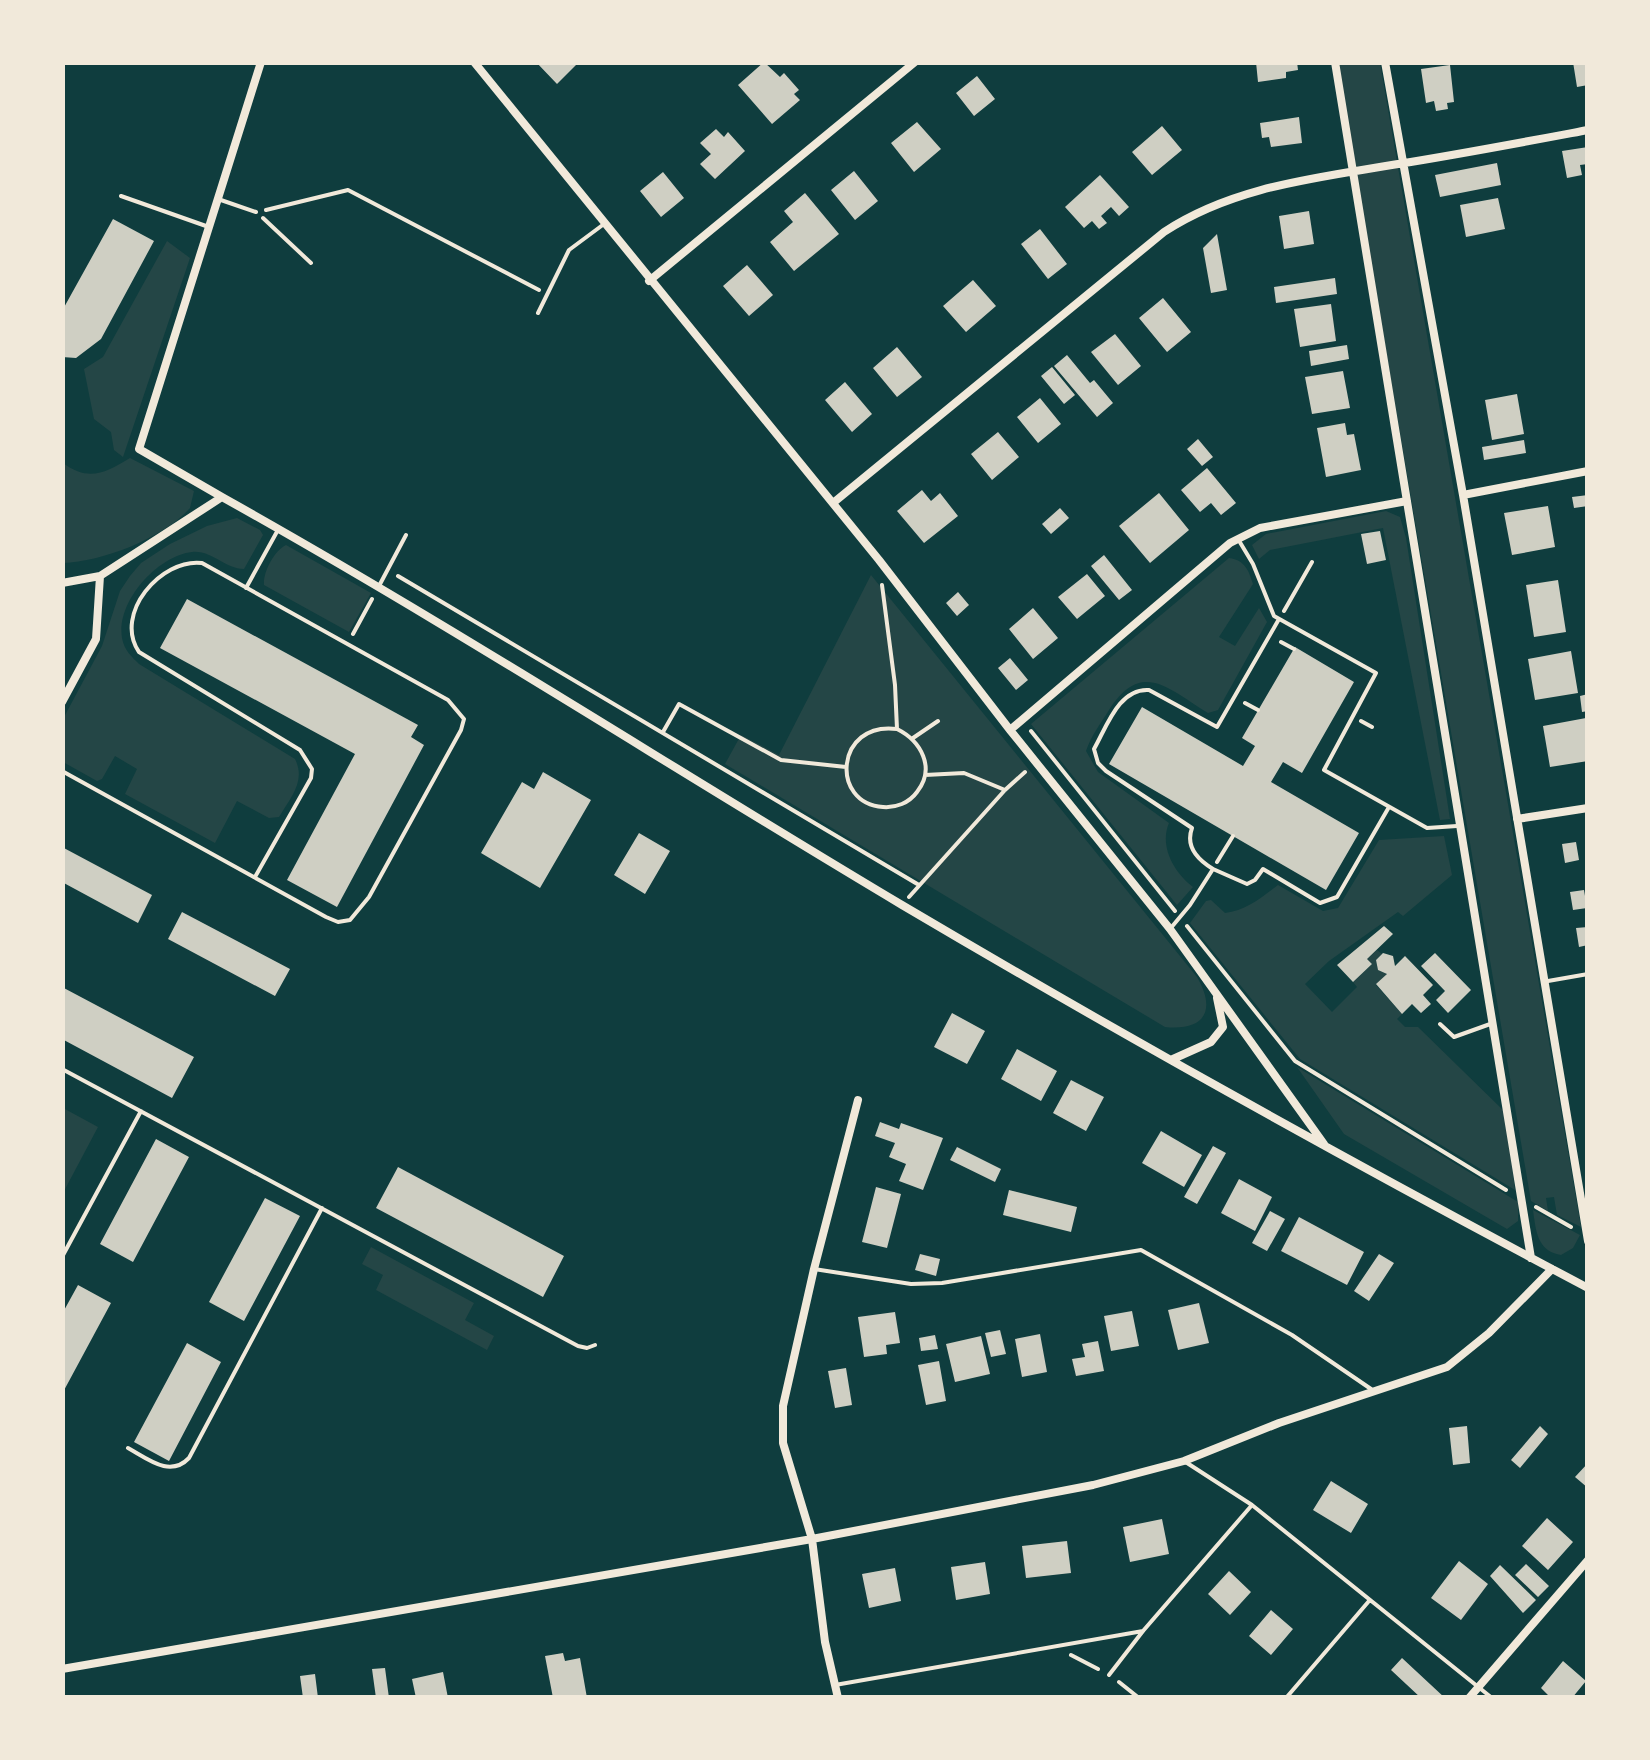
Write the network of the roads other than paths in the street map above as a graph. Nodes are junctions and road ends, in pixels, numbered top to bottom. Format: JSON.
{"nodes":[{"id":1,"x":261,"y":62,"type":"edge"},
{"id":2,"x":474,"y":62,"type":"edge"},
{"id":3,"x":915,"y":62,"type":"edge"},
{"id":4,"x":1335,"y":62,"type":"edge"},
{"id":5,"x":1385,"y":62,"type":"edge"},
{"id":6,"x":1588,"y":130,"type":"edge"},
{"id":7,"x":1402,"y":164,"type":"junction"},
{"id":8,"x":1353,"y":171,"type":"junction"},
{"id":9,"x":122,"y":196,"type":"dead end"},
{"id":10,"x":217,"y":199,"type":"junction"},
{"id":11,"x":256,"y":212,"type":"road end"},
{"id":12,"x":604,"y":224,"type":"junction"},
{"id":13,"x":208,"y":227,"type":"junction"},
{"id":14,"x":649,"y":281,"type":"junction"},
{"id":15,"x":538,"y":312,"type":"dead end"},
{"id":16,"x":1588,"y":471,"type":"edge"},
{"id":17,"x":1462,"y":495,"type":"junction"},
{"id":18,"x":222,"y":496,"type":"junction"},
{"id":19,"x":1407,"y":500,"type":"junction"},
{"id":20,"x":833,"y":503,"type":"junction"},
{"id":21,"x":279,"y":528,"type":"junction"},
{"id":22,"x":406,"y":536,"type":"dead end"},
{"id":23,"x":1238,"y":539,"type":"junction"},
{"id":24,"x":100,"y":576,"type":"junction"},
{"id":25,"x":62,"y":583,"type":"edge"},
{"id":26,"x":379,"y":586,"type":"junction"},
{"id":27,"x":246,"y":588,"type":"junction"},
{"id":28,"x":1279,"y":619,"type":"junction"},
{"id":29,"x":62,"y":702,"type":"edge"},
{"id":30,"x":1010,"y":730,"type":"junction"},
{"id":31,"x":62,"y":771,"type":"edge"},
{"id":32,"x":1389,"y":807,"type":"junction"},
{"id":33,"x":1588,"y":808,"type":"edge"},
{"id":34,"x":1517,"y":819,"type":"junction"},
{"id":35,"x":1462,"y":826,"type":"junction"},
{"id":36,"x":1212,"y":869,"type":"junction"},
{"id":37,"x":255,"y":876,"type":"junction"},
{"id":38,"x":1170,"y":928,"type":"junction"},
{"id":39,"x":1588,"y":974,"type":"edge"},
{"id":40,"x":1543,"y":982,"type":"junction"},
{"id":41,"x":1216,"y":994,"type":"junction"},
{"id":42,"x":1494,"y":1023,"type":"junction"},
{"id":43,"x":1440,"y":1024,"type":"dead end"},
{"id":44,"x":1172,"y":1060,"type":"junction"},
{"id":45,"x":62,"y":1069,"type":"edge"},
{"id":46,"x":858,"y":1100,"type":"dead end"},
{"id":47,"x":141,"y":1111,"type":"junction"},
{"id":48,"x":1328,"y":1149,"type":"junction"},
{"id":49,"x":1588,"y":1152,"type":"edge"},
{"id":50,"x":1574,"y":1155,"type":"junction"},
{"id":51,"x":322,"y":1208,"type":"junction"},
{"id":52,"x":1587,"y":1238,"type":"edge"},
{"id":53,"x":62,"y":1257,"type":"edge"},
{"id":54,"x":1531,"y":1258,"type":"junction"},
{"id":55,"x":814,"y":1269,"type":"junction"},
{"id":56,"x":1552,"y":1269,"type":"junction"},
{"id":57,"x":1588,"y":1288,"type":"edge"},
{"id":58,"x":595,"y":1345,"type":"dead end"},
{"id":59,"x":1374,"y":1390,"type":"junction"},
{"id":60,"x":128,"y":1448,"type":"dead end"},
{"id":61,"x":1184,"y":1462,"type":"junction"},
{"id":62,"x":1252,"y":1504,"type":"junction"},
{"id":63,"x":812,"y":1539,"type":"junction"},
{"id":64,"x":1588,"y":1560,"type":"edge"},
{"id":65,"x":1370,"y":1601,"type":"junction"},
{"id":66,"x":1143,"y":1631,"type":"junction"},
{"id":67,"x":62,"y":1669,"type":"edge"},
{"id":68,"x":1109,"y":1674,"type":"road end"},
{"id":69,"x":835,"y":1685,"type":"junction"},
{"id":70,"x":1478,"y":1686,"type":"junction"},
{"id":71,"x":838,"y":1698,"type":"edge"},
{"id":72,"x":1286,"y":1698,"type":"edge"},
{"id":73,"x":1469,"y":1698,"type":"edge"},
{"id":74,"x":1492,"y":1698,"type":"edge"}],
"edges":[{"from":1,"to":10,"type":"street"},
{"from":2,"to":12,"type":"street"},
{"from":3,"to":14,"type":"street"},
{"from":4,"to":8,"type":"street"},
{"from":5,"to":7,"type":"street"},
{"from":6,"to":7,"type":"street"},
{"from":7,"to":8,"type":"street"},
{"from":7,"to":17,"type":"street"},
{"from":8,"to":19,"type":"street"},
{"from":8,"to":20,"type":"street"},
{"from":9,"to":13,"type":"lane"},
{"from":10,"to":11,"type":"lane"},
{"from":10,"to":13,"type":"street"},
{"from":12,"to":14,"type":"street"},
{"from":12,"to":15,"type":"lane"},
{"from":13,"to":18,"type":"street"},
{"from":14,"to":20,"type":"street"},
{"from":16,"to":17,"type":"street"},
{"from":17,"to":34,"type":"street"},
{"from":18,"to":21,"type":"street"},
{"from":18,"to":24,"type":"street"},
{"from":19,"to":23,"type":"street"},
{"from":19,"to":35,"type":"street"},
{"from":20,"to":30,"type":"street"},
{"from":21,"to":26,"type":"street"},
{"from":21,"to":27,"type":"lane"},
{"from":22,"to":26,"type":"lane"},
{"from":23,"to":28,"type":"lane"},
{"from":23,"to":30,"type":"street"},
{"from":24,"to":25,"type":"street"},
{"from":24,"to":29,"type":"street"},
{"from":26,"to":44,"type":"street"},
{"from":27,"to":37,"type":"lane"},
{"from":27,"to":37,"type":"lane"},
{"from":28,"to":32,"type":"lane"},
{"from":28,"to":36,"type":"lane"},
{"from":30,"to":38,"type":"street"},
{"from":31,"to":37,"type":"lane"},
{"from":32,"to":35,"type":"lane"},
{"from":32,"to":36,"type":"lane"},
{"from":33,"to":34,"type":"street"},
{"from":34,"to":40,"type":"street"},
{"from":35,"to":42,"type":"street"},
{"from":36,"to":38,"type":"lane"},
{"from":38,"to":41,"type":"street"},
{"from":39,"to":40,"type":"lane"},
{"from":40,"to":50,"type":"street"},
{"from":41,"to":44,"type":"street"},
{"from":41,"to":48,"type":"street"},
{"from":42,"to":43,"type":"lane"},
{"from":42,"to":54,"type":"street"},
{"from":44,"to":48,"type":"street"},
{"from":45,"to":47,"type":"lane"},
{"from":46,"to":55,"type":"street"},
{"from":47,"to":51,"type":"lane"},
{"from":47,"to":53,"type":"lane"},
{"from":48,"to":54,"type":"street"},
{"from":49,"to":50,"type":"street"},
{"from":50,"to":52,"type":"street"},
{"from":51,"to":58,"type":"lane"},
{"from":51,"to":60,"type":"lane"},
{"from":54,"to":56,"type":"street"},
{"from":55,"to":59,"type":"lane"},
{"from":55,"to":63,"type":"street"},
{"from":56,"to":57,"type":"street"},
{"from":56,"to":59,"type":"street"},
{"from":59,"to":61,"type":"street"},
{"from":61,"to":62,"type":"lane"},
{"from":61,"to":63,"type":"street"},
{"from":62,"to":65,"type":"lane"},
{"from":62,"to":66,"type":"lane"},
{"from":63,"to":67,"type":"street"},
{"from":63,"to":69,"type":"street"},
{"from":64,"to":70,"type":"street"},
{"from":65,"to":70,"type":"lane"},
{"from":65,"to":72,"type":"lane"},
{"from":66,"to":68,"type":"lane"},
{"from":66,"to":69,"type":"lane"},
{"from":69,"to":71,"type":"street"},
{"from":70,"to":73,"type":"street"},
{"from":70,"to":74,"type":"lane"}]}
